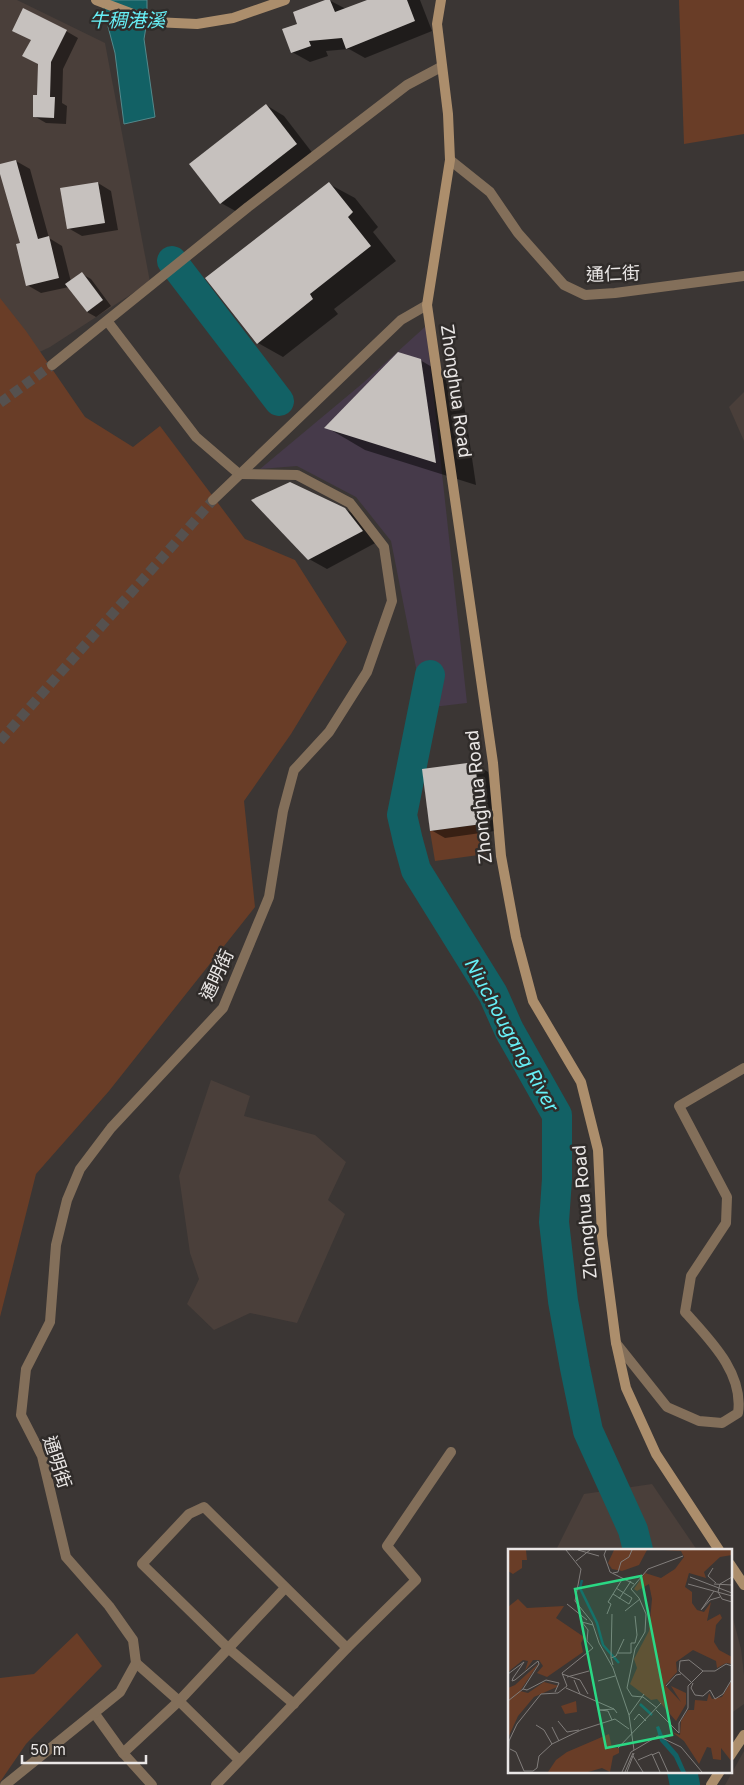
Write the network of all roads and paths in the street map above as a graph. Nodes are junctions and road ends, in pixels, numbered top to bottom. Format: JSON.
{"nodes":[{"id":1,"x":285,"y":0,"type":"edge"},
{"id":2,"x":441,"y":0,"type":"edge"},
{"id":3,"x":97,"y":1,"type":"edge"},
{"id":4,"x":441,"y":67,"type":"junction"},
{"id":5,"x":450,"y":160,"type":"junction"},
{"id":6,"x":744,"y":276,"type":"edge"},
{"id":7,"x":427,"y":305,"type":"junction"},
{"id":8,"x":108,"y":322,"type":"junction"},
{"id":9,"x":52,"y":365,"type":"tunnel mouth"},
{"id":10,"x":239,"y":474,"type":"junction"},
{"id":11,"x":213,"y":500,"type":"tunnel mouth"},
{"id":12,"x":744,"y":1068,"type":"edge"},
{"id":13,"x":616,"y":1343,"type":"junction"},
{"id":14,"x":451,"y":1452,"type":"dead end"},
{"id":15,"x":719,"y":1549,"type":"edge"},
{"id":16,"x":732,"y":1567,"type":"edge"},
{"id":17,"x":744,"y":1585,"type":"edge"},
{"id":18,"x":285,"y":1588,"type":"junction"},
{"id":19,"x":228,"y":1648,"type":"junction"},
{"id":20,"x":347,"y":1648,"type":"junction"},
{"id":21,"x":136,"y":1663,"type":"junction"},
{"id":22,"x":179,"y":1701,"type":"junction"},
{"id":23,"x":294,"y":1704,"type":"junction"},
{"id":24,"x":95,"y":1714,"type":"junction"},
{"id":25,"x":744,"y":1735,"type":"edge"},
{"id":26,"x":123,"y":1753,"type":"junction"},
{"id":27,"x":732,"y":1753,"type":"edge"},
{"id":28,"x":239,"y":1760,"type":"junction"},
{"id":29,"x":719,"y":1772,"type":"edge"},
{"id":30,"x":5,"y":1785,"type":"edge"},
{"id":31,"x":152,"y":1785,"type":"edge"},
{"id":32,"x":216,"y":1785,"type":"edge"},
{"id":33,"x":711,"y":1785,"type":"edge"}],
"edges":[{"from":1,"to":3,"type":"street"},
{"from":2,"to":4,"type":"street","name":"Zhonghua Road"},
{"from":4,"to":5,"type":"street","name":"Zhonghua Road"},
{"from":4,"to":8,"type":"street"},
{"from":5,"to":6,"type":"street","name":"通仁街"},
{"from":5,"to":7,"type":"street","name":"Zhonghua Road"},
{"from":7,"to":10,"type":"street"},
{"from":7,"to":13,"type":"street","name":"Zhonghua Road"},
{"from":8,"to":9,"type":"street"},
{"from":8,"to":10,"type":"street"},
{"from":10,"to":11,"type":"street"},
{"from":10,"to":21,"type":"street","name":"通明街"},
{"from":12,"to":13,"type":"street"},
{"from":13,"to":15,"type":"street","name":"Zhonghua Road"},
{"from":14,"to":20,"type":"street"},
{"from":16,"to":17,"type":"street"},
{"from":18,"to":19,"type":"street"},
{"from":18,"to":19,"type":"street"},
{"from":18,"to":20,"type":"street"},
{"from":19,"to":22,"type":"street"},
{"from":19,"to":23,"type":"street"},
{"from":20,"to":23,"type":"street"},
{"from":21,"to":22,"type":"street"},
{"from":21,"to":24,"type":"street"},
{"from":22,"to":26,"type":"street"},
{"from":22,"to":28,"type":"street"},
{"from":23,"to":28,"type":"street"},
{"from":24,"to":26,"type":"street"},
{"from":24,"to":30,"type":"street"},
{"from":25,"to":27,"type":"street"},
{"from":26,"to":31,"type":"street"},
{"from":28,"to":32,"type":"street"},
{"from":29,"to":33,"type":"street"}]}
